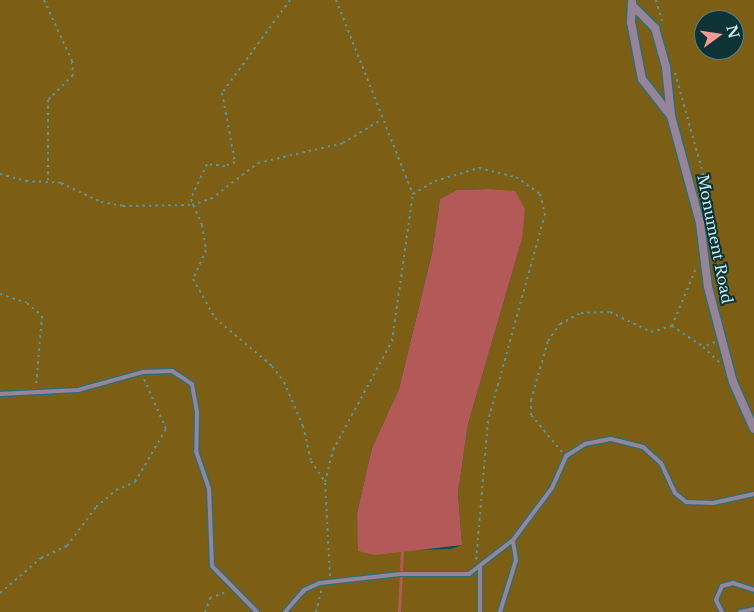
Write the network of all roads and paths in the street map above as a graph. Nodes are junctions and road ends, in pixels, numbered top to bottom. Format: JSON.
{"nodes":[{"id":1,"x":44,"y":0,"type":"edge"},
{"id":2,"x":290,"y":0,"type":"edge"},
{"id":3,"x":336,"y":0,"type":"edge"},
{"id":4,"x":656,"y":0,"type":"edge"},
{"id":5,"x":632,"y":2,"type":"edge"},
{"id":6,"x":666,"y":34,"type":"dead end"},
{"id":7,"x":675,"y":71,"type":"dead end"},
{"id":8,"x":671,"y":116,"type":"junction"},
{"id":9,"x":381,"y":120,"type":"junction"},
{"id":10,"x":0,"y":174,"type":"edge"},
{"id":11,"x":48,"y":180,"type":"junction"},
{"id":12,"x":413,"y":194,"type":"junction"},
{"id":13,"x":695,"y":204,"type":"junction"},
{"id":14,"x":192,"y":205,"type":"junction"},
{"id":15,"x":703,"y":252,"type":"junction"},
{"id":16,"x":0,"y":294,"type":"edge"},
{"id":17,"x":672,"y":326,"type":"junction"},
{"id":18,"x":722,"y":339,"type":"junction"},
{"id":19,"x":703,"y":347,"type":"junction"},
{"id":20,"x":730,"y":371,"type":"junction"},
{"id":21,"x":143,"y":372,"type":"junction"},
{"id":22,"x":0,"y":394,"type":"edge"},
{"id":23,"x":36,"y":394,"type":"junction"},
{"id":24,"x":754,"y":429,"type":"edge"},
{"id":25,"x":566,"y":456,"type":"junction"},
{"id":26,"x":325,"y":482,"type":"junction"},
{"id":27,"x":754,"y":494,"type":"edge"},
{"id":28,"x":513,"y":540,"type":"junction"},
{"id":29,"x":480,"y":567,"type":"junction"},
{"id":30,"x":323,"y":583,"type":"junction"},
{"id":31,"x":330,"y":583,"type":"junction"},
{"id":32,"x":232,"y":588,"type":"junction"},
{"id":33,"x":754,"y":590,"type":"edge"},
{"id":34,"x":0,"y":593,"type":"edge"},
{"id":35,"x":754,"y":609,"type":"edge"},
{"id":36,"x":205,"y":612,"type":"edge"},
{"id":37,"x":256,"y":612,"type":"edge"},
{"id":38,"x":285,"y":612,"type":"edge"},
{"id":39,"x":316,"y":612,"type":"edge"},
{"id":40,"x":480,"y":612,"type":"edge"},
{"id":41,"x":500,"y":612,"type":"edge"},
{"id":42,"x":722,"y":612,"type":"edge"},
{"id":43,"x":740,"y":612,"type":"edge"}],
"edges":[{"from":1,"to":11,"type":"path"},
{"from":2,"to":14,"type":"path"},
{"from":3,"to":9,"type":"path"},
{"from":4,"to":6,"type":"path"},
{"from":5,"to":8,"type":"street","name":"Monument Road"},
{"from":5,"to":8,"type":"street"},
{"from":7,"to":13,"type":"path"},
{"from":8,"to":13,"type":"street","name":"Monument Road"},
{"from":9,"to":12,"type":"path"},
{"from":9,"to":14,"type":"path"},
{"from":10,"to":11,"type":"path"},
{"from":11,"to":14,"type":"path"},
{"from":12,"to":26,"type":"path"},
{"from":12,"to":29,"type":"path"},
{"from":13,"to":15,"type":"street","name":"Monument Road"},
{"from":14,"to":26,"type":"path"},
{"from":15,"to":17,"type":"path"},
{"from":15,"to":18,"type":"street","name":"Monument Road"},
{"from":16,"to":23,"type":"path"},
{"from":17,"to":19,"type":"path"},
{"from":17,"to":25,"type":"path"},
{"from":18,"to":19,"type":"path"},
{"from":18,"to":20,"type":"street","name":"Monument Road"},
{"from":19,"to":20,"type":"path"},
{"from":20,"to":24,"type":"street","name":"Monument Road"},
{"from":21,"to":23,"type":"lane"},
{"from":21,"to":32,"type":"lane"},
{"from":21,"to":34,"type":"path"},
{"from":22,"to":23,"type":"lane"},
{"from":25,"to":27,"type":"lane"},
{"from":25,"to":28,"type":"lane"},
{"from":26,"to":31,"type":"path"},
{"from":28,"to":29,"type":"lane"},
{"from":28,"to":41,"type":"lane"},
{"from":29,"to":31,"type":"lane"},
{"from":29,"to":40,"type":"lane"},
{"from":30,"to":31,"type":"lane"},
{"from":30,"to":38,"type":"lane"},
{"from":30,"to":39,"type":"path"},
{"from":32,"to":36,"type":"path"},
{"from":32,"to":37,"type":"lane"},
{"from":33,"to":42,"type":"lane"},
{"from":35,"to":43,"type":"lane"}]}
